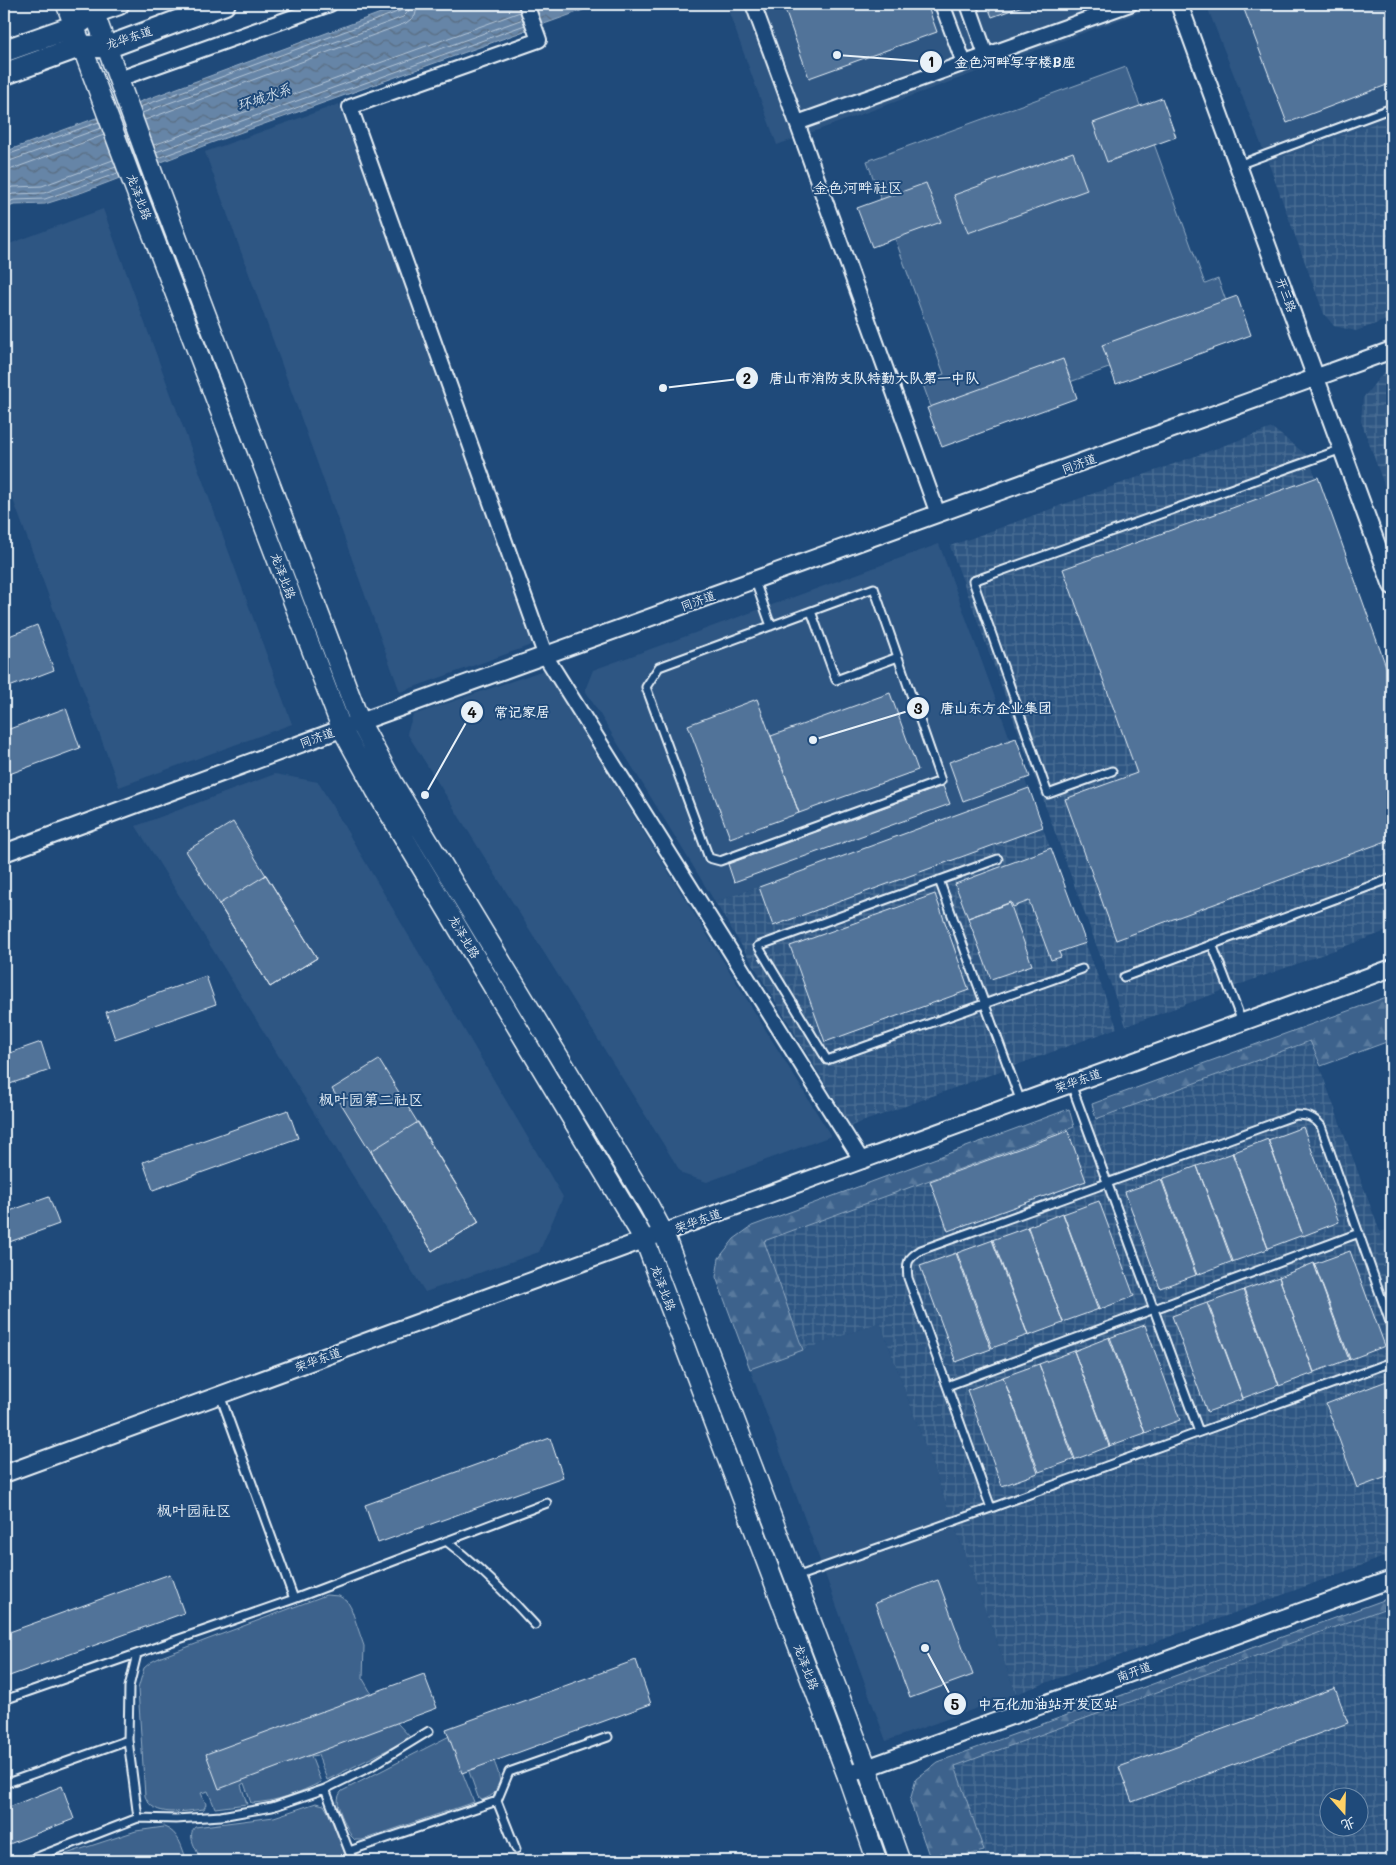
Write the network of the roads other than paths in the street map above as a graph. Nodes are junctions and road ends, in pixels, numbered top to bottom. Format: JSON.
{"nodes":[{"id":1,"x":66,"y":4,"type":"edge"},
{"id":2,"x":118,"y":4,"type":"edge"},
{"id":3,"x":224,"y":4,"type":"edge"},
{"id":4,"x":330,"y":4,"type":"edge"},
{"id":5,"x":526,"y":4,"type":"edge"},
{"id":6,"x":752,"y":4,"type":"edge"},
{"id":7,"x":942,"y":4,"type":"edge"},
{"id":8,"x":968,"y":4,"type":"edge"},
{"id":9,"x":1130,"y":4,"type":"edge"},
{"id":10,"x":1179,"y":4,"type":"edge"},
{"id":11,"x":93,"y":8,"type":"edge"},
{"id":12,"x":78,"y":36,"type":"junction"},
{"id":13,"x":108,"y":47,"type":"junction"},
{"id":14,"x":4,"y":51,"type":"edge"},
{"id":15,"x":986,"y":55,"type":"junction"},
{"id":16,"x":964,"y":63,"type":"junction"},
{"id":17,"x":4,"y":74,"type":"edge"},
{"id":18,"x":119,"y":79,"type":"junction"},
{"id":19,"x":1392,"y":108,"type":"edge"},
{"id":20,"x":797,"y":123,"type":"junction"},
{"id":21,"x":1238,"y":165,"type":"junction"},
{"id":22,"x":1392,"y":350,"type":"edge"},
{"id":23,"x":1316,"y":378,"type":"junction"},
{"id":24,"x":1342,"y":448,"type":"junction"},
{"id":25,"x":938,"y":514,"type":"junction"},
{"id":26,"x":755,"y":580,"type":"junction"},
{"id":27,"x":1392,"y":586,"type":"edge"},
{"id":28,"x":811,"y":611,"type":"junction"},
{"id":29,"x":771,"y":626,"type":"junction"},
{"id":30,"x":546,"y":656,"type":"junction"},
{"id":31,"x":898,"y":657,"type":"junction"},
{"id":32,"x":360,"y":722,"type":"junction"},
{"id":33,"x":342,"y":729,"type":"junction"},
{"id":34,"x":1112,"y":771,"type":"dead end"},
{"id":35,"x":4,"y":853,"type":"edge"},
{"id":36,"x":998,"y":859,"type":"dead end"},
{"id":37,"x":1392,"y":878,"type":"edge"},
{"id":38,"x":939,"y":880,"type":"junction"},
{"id":39,"x":1212,"y":944,"type":"junction"},
{"id":40,"x":1392,"y":968,"type":"edge"},
{"id":41,"x":1082,"y":969,"type":"dead end"},
{"id":42,"x":1124,"y":976,"type":"dead end"},
{"id":43,"x":985,"y":1004,"type":"junction"},
{"id":44,"x":1242,"y":1023,"type":"junction"},
{"id":45,"x":1071,"y":1084,"type":"junction"},
{"id":46,"x":1022,"y":1102,"type":"junction"},
{"id":47,"x":862,"y":1161,"type":"junction"},
{"id":48,"x":1108,"y":1183,"type":"junction"},
{"id":49,"x":1359,"y":1233,"type":"junction"},
{"id":50,"x":664,"y":1234,"type":"junction"},
{"id":51,"x":645,"y":1241,"type":"junction"},
{"id":52,"x":1154,"y":1308,"type":"junction"},
{"id":53,"x":1392,"y":1328,"type":"edge"},
{"id":54,"x":1392,"y":1362,"type":"edge"},
{"id":55,"x":947,"y":1386,"type":"junction"},
{"id":56,"x":220,"y":1396,"type":"junction"},
{"id":57,"x":1199,"y":1432,"type":"junction"},
{"id":58,"x":4,"y":1474,"type":"edge"},
{"id":59,"x":547,"y":1503,"type":"dead end"},
{"id":60,"x":991,"y":1508,"type":"junction"},
{"id":61,"x":446,"y":1541,"type":"junction"},
{"id":62,"x":795,"y":1578,"type":"junction"},
{"id":63,"x":1392,"y":1579,"type":"edge"},
{"id":64,"x":294,"y":1599,"type":"junction"},
{"id":65,"x":535,"y":1626,"type":"dead end"},
{"id":66,"x":137,"y":1654,"type":"junction"},
{"id":67,"x":4,"y":1700,"type":"edge"},
{"id":68,"x":429,"y":1732,"type":"dead end"},
{"id":69,"x":608,"y":1738,"type":"dead end"},
{"id":70,"x":128,"y":1740,"type":"junction"},
{"id":71,"x":867,"y":1768,"type":"junction"},
{"id":72,"x":847,"y":1775,"type":"junction"},
{"id":73,"x":7,"y":1783,"type":"dead end"},
{"id":74,"x":325,"y":1789,"type":"junction"},
{"id":75,"x":497,"y":1800,"type":"junction"},
{"id":76,"x":138,"y":1818,"type":"junction"},
{"id":77,"x":516,"y":1849,"type":"dead end"},
{"id":78,"x":349,"y":1851,"type":"junction"},
{"id":79,"x":43,"y":1858,"type":"edge"},
{"id":80,"x":27,"y":1861,"type":"edge"},
{"id":81,"x":353,"y":1861,"type":"edge"},
{"id":82,"x":877,"y":1861,"type":"edge"},
{"id":83,"x":900,"y":1861,"type":"edge"}],
"edges":[{"from":1,"to":12,"type":"main road","name":"龙泽北路"},
{"from":2,"to":11,"type":"main road","name":"龙华东道"},
{"from":3,"to":13,"type":"main road","name":"龙华东道"},
{"from":4,"to":18,"type":"street"},
{"from":5,"to":30,"type":"street"},
{"from":6,"to":20,"type":"street"},
{"from":7,"to":16,"type":"street"},
{"from":8,"to":15,"type":"street"},
{"from":9,"to":15,"type":"street"},
{"from":10,"to":21,"type":"street","name":"开三路"},
{"from":11,"to":12,"type":"main road","name":"龙华东道"},
{"from":11,"to":13,"type":"main road","name":"龙泽北路"},
{"from":12,"to":13,"type":"main road","name":"龙华东道"},
{"from":12,"to":14,"type":"main road","name":"龙华东道"},
{"from":12,"to":17,"type":"main road","name":"龙华东道"},
{"from":12,"to":33,"type":"main road","name":"龙泽北路"},
{"from":13,"to":18,"type":"main road","name":"龙泽北路"},
{"from":15,"to":16,"type":"street"},
{"from":16,"to":20,"type":"street"},
{"from":18,"to":32,"type":"main road","name":"龙泽北路"},
{"from":19,"to":21,"type":"lane"},
{"from":20,"to":25,"type":"street"},
{"from":21,"to":23,"type":"street","name":"开三路"},
{"from":22,"to":23,"type":"street","name":"同济道"},
{"from":23,"to":24,"type":"street","name":"开三路"},
{"from":23,"to":25,"type":"street","name":"同济道"},
{"from":24,"to":27,"type":"street","name":"开三路"},
{"from":24,"to":34,"type":"lane"},
{"from":25,"to":26,"type":"street","name":"同济道"},
{"from":26,"to":29,"type":"lane"},
{"from":26,"to":30,"type":"street","name":"同济道"},
{"from":28,"to":29,"type":"lane"},
{"from":28,"to":31,"type":"lane"},
{"from":28,"to":31,"type":"lane"},
{"from":29,"to":31,"type":"lane"},
{"from":30,"to":32,"type":"street","name":"同济道"},
{"from":30,"to":47,"type":"street"},
{"from":32,"to":33,"type":"street","name":"同济道"},
{"from":32,"to":50,"type":"main road","name":"龙泽北路"},
{"from":33,"to":35,"type":"street","name":"同济道"},
{"from":33,"to":51,"type":"main road","name":"龙泽北路"},
{"from":36,"to":38,"type":"lane"},
{"from":37,"to":39,"type":"lane"},
{"from":38,"to":43,"type":"lane"},
{"from":38,"to":43,"type":"lane"},
{"from":39,"to":42,"type":"lane"},
{"from":39,"to":44,"type":"lane"},
{"from":40,"to":44,"type":"street","name":"荣华东道"},
{"from":41,"to":43,"type":"lane"},
{"from":43,"to":46,"type":"lane"},
{"from":44,"to":45,"type":"street","name":"荣华东道"},
{"from":45,"to":46,"type":"street","name":"荣华东道"},
{"from":45,"to":48,"type":"lane"},
{"from":46,"to":47,"type":"street","name":"荣华东道"},
{"from":47,"to":50,"type":"street","name":"荣华东道"},
{"from":48,"to":49,"type":"lane"},
{"from":48,"to":52,"type":"lane"},
{"from":48,"to":55,"type":"lane"},
{"from":49,"to":52,"type":"lane"},
{"from":49,"to":53,"type":"lane"},
{"from":50,"to":51,"type":"street","name":"荣华东道"},
{"from":50,"to":62,"type":"main road","name":"龙泽北路"},
{"from":51,"to":56,"type":"street","name":"荣华东道"},
{"from":51,"to":72,"type":"main road","name":"龙泽北路"},
{"from":52,"to":55,"type":"lane"},
{"from":52,"to":57,"type":"lane"},
{"from":54,"to":57,"type":"lane"},
{"from":55,"to":60,"type":"lane"},
{"from":56,"to":58,"type":"street","name":"荣华东道"},
{"from":56,"to":64,"type":"lane"},
{"from":57,"to":60,"type":"lane"},
{"from":59,"to":61,"type":"lane"},
{"from":60,"to":62,"type":"lane"},
{"from":61,"to":64,"type":"lane"},
{"from":61,"to":65,"type":"lane"},
{"from":62,"to":71,"type":"main road","name":"龙泽北路"},
{"from":63,"to":71,"type":"street","name":"南开道"},
{"from":64,"to":66,"type":"lane"},
{"from":66,"to":67,"type":"lane"},
{"from":66,"to":70,"type":"lane"},
{"from":68,"to":74,"type":"lane"},
{"from":69,"to":75,"type":"lane"},
{"from":70,"to":73,"type":"lane"},
{"from":70,"to":76,"type":"lane"},
{"from":71,"to":72,"type":"street","name":"南开道"},
{"from":71,"to":83,"type":"main road","name":"龙泽北路"},
{"from":72,"to":82,"type":"main road","name":"龙泽北路"},
{"from":74,"to":76,"type":"lane"},
{"from":74,"to":78,"type":"lane"},
{"from":75,"to":77,"type":"lane"},
{"from":75,"to":78,"type":"lane"},
{"from":76,"to":79,"type":"lane"},
{"from":78,"to":81,"type":"lane"},
{"from":79,"to":80,"type":"lane"}]}
